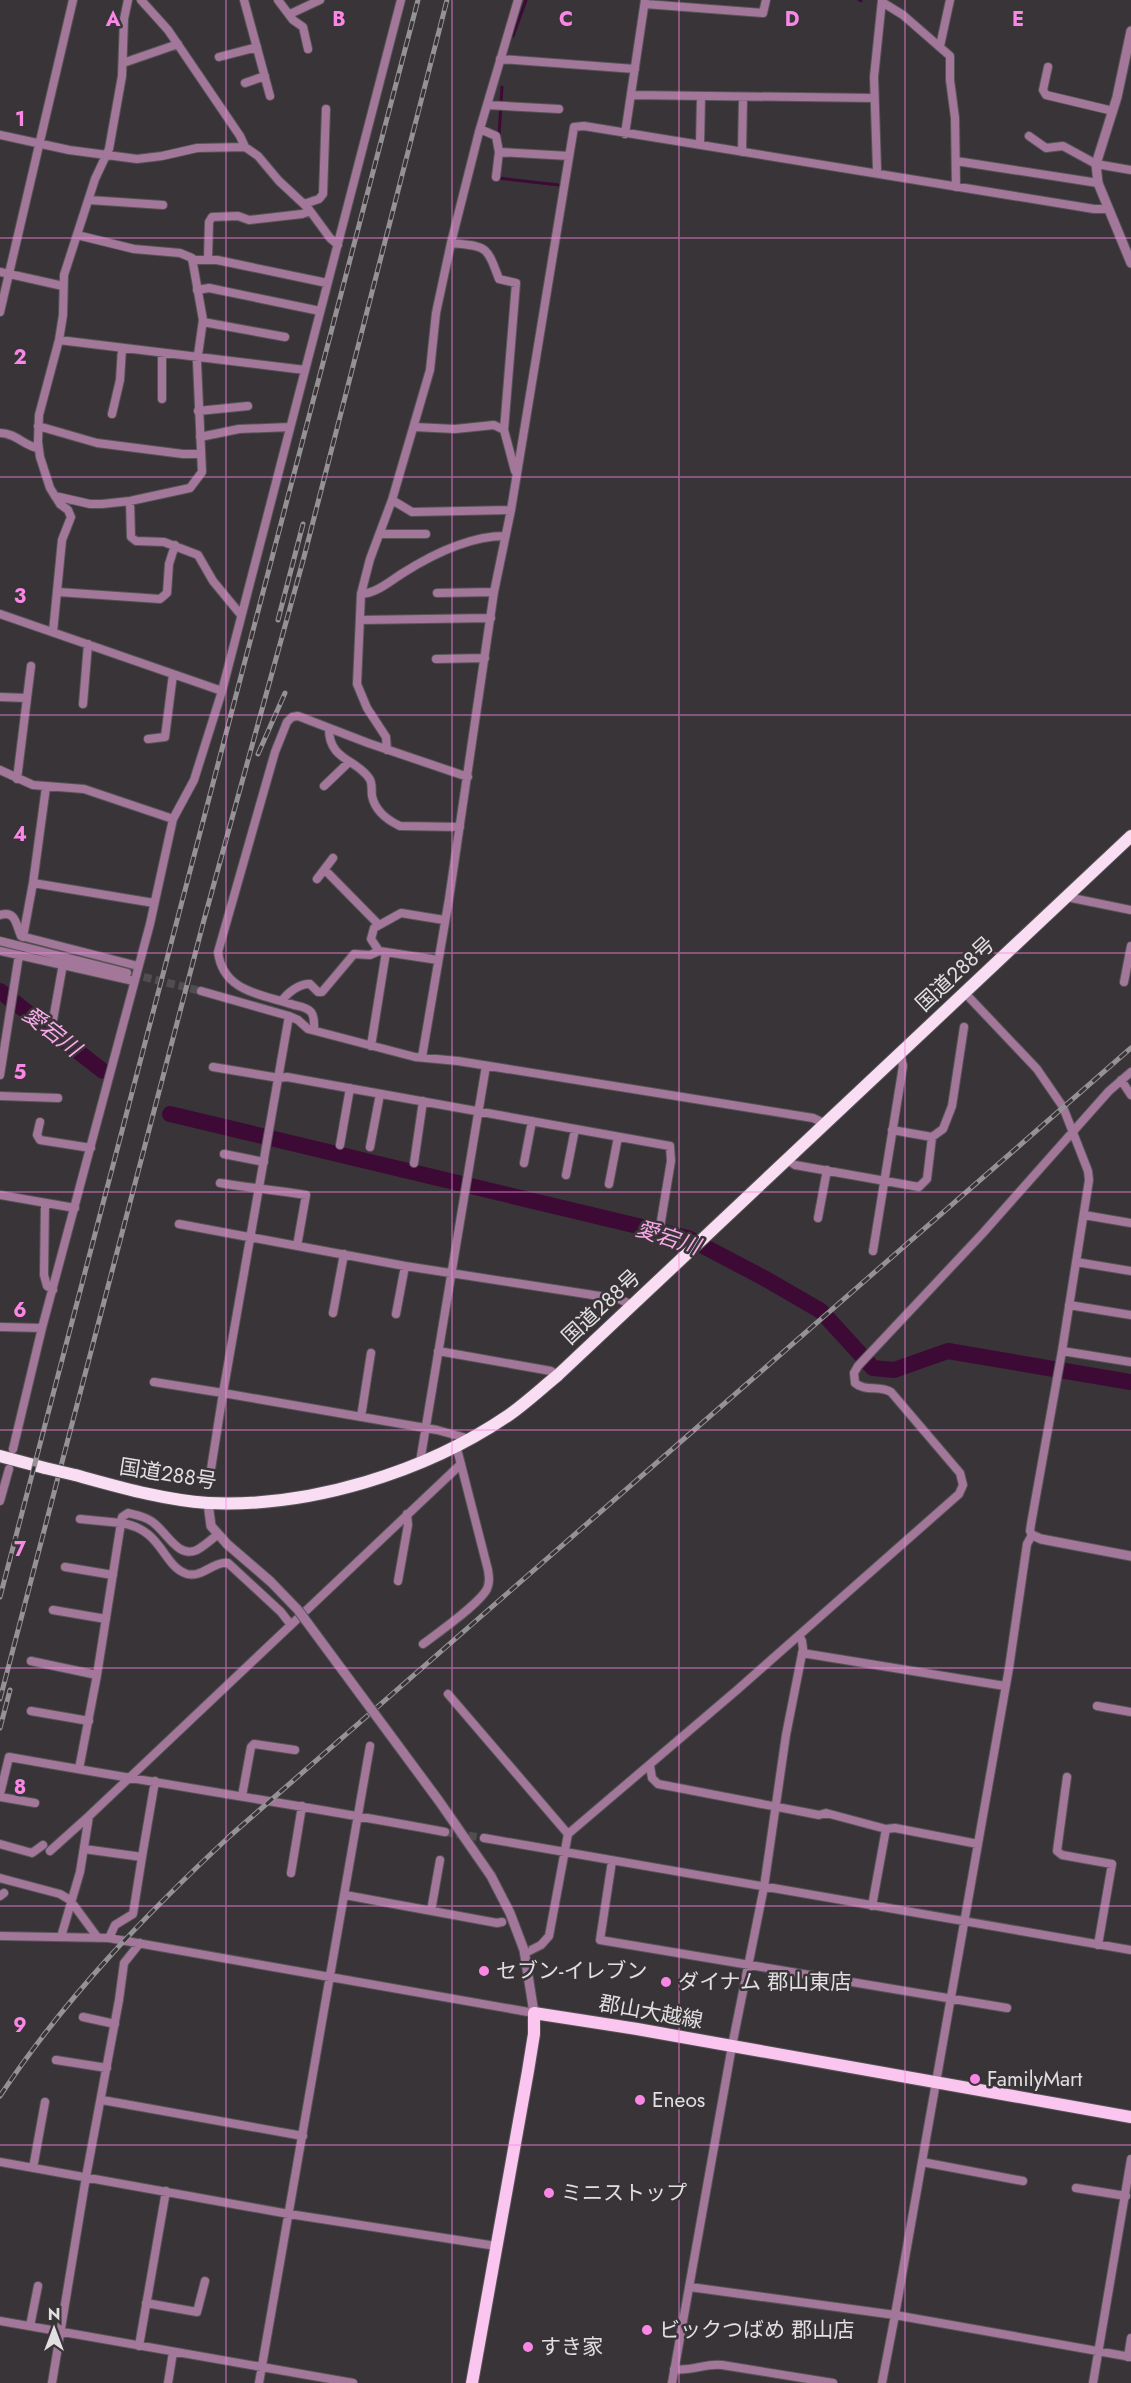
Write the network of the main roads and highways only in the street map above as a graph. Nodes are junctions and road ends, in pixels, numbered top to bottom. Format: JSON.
{"nodes":[{"id":1,"x":1131,"y":836,"type":"edge"},
{"id":2,"x":0,"y":1456,"type":"edge"},
{"id":3,"x":1131,"y":2117,"type":"edge"},
{"id":4,"x":472,"y":2383,"type":"edge"}],
"edges":[{"from":1,"to":2,"type":"highway","name":"国道288号","bridge":true},
{"from":3,"to":4,"type":"main road","name":"郡山大越線"}]}
